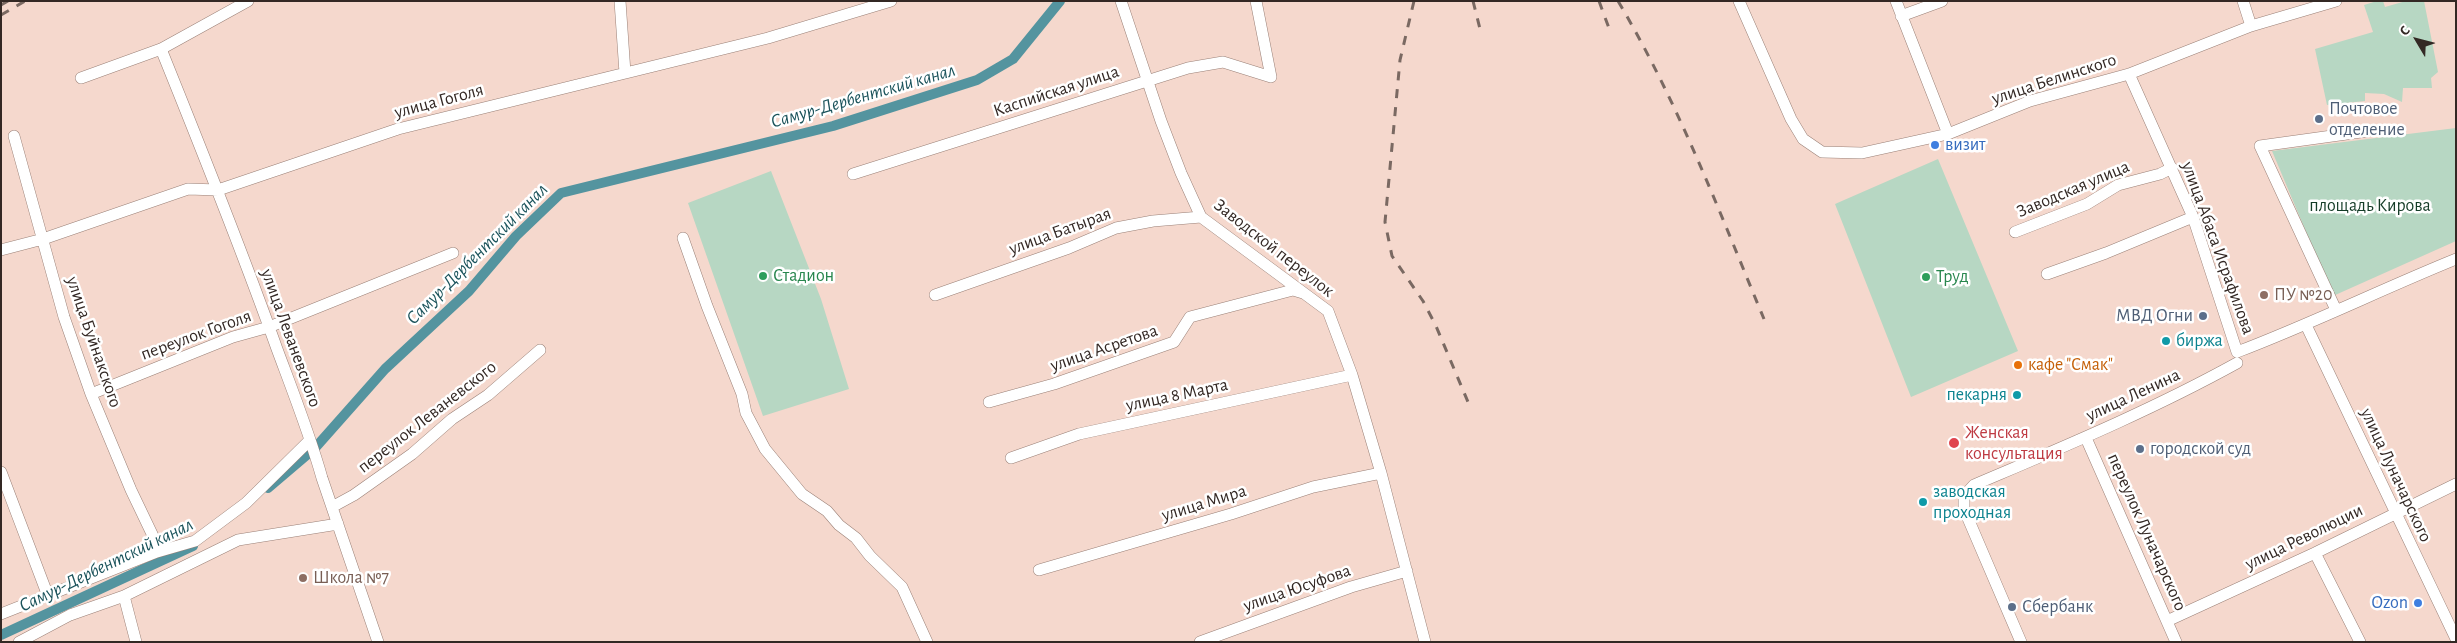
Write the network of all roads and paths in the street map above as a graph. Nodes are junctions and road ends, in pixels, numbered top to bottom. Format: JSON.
{"nodes":[{"id":1,"x":248,"y":1,"type":"edge"},
{"id":2,"x":620,"y":1,"type":"edge"},
{"id":3,"x":891,"y":1,"type":"edge"},
{"id":4,"x":1121,"y":1,"type":"edge"},
{"id":5,"x":1256,"y":1,"type":"edge"},
{"id":6,"x":1739,"y":1,"type":"edge"},
{"id":7,"x":1896,"y":1,"type":"edge"},
{"id":8,"x":1942,"y":1,"type":"edge"},
{"id":9,"x":2243,"y":1,"type":"edge"},
{"id":10,"x":2336,"y":1,"type":"edge"},
{"id":11,"x":1901,"y":16,"type":"junction"},
{"id":12,"x":2251,"y":26,"type":"junction"},
{"id":13,"x":161,"y":49,"type":"junction"},
{"id":14,"x":625,"y":73,"type":"junction"},
{"id":15,"x":2129,"y":74,"type":"junction"},
{"id":16,"x":81,"y":78,"type":"dead end"},
{"id":17,"x":1146,"y":81,"type":"junction"},
{"id":18,"x":2368,"y":131,"type":"dead end"},
{"id":19,"x":1948,"y":134,"type":"junction"},
{"id":20,"x":14,"y":136,"type":"dead end"},
{"id":21,"x":2172,"y":168,"type":"junction"},
{"id":22,"x":853,"y":174,"type":"dead end"},
{"id":23,"x":218,"y":190,"type":"junction"},
{"id":24,"x":1201,"y":216,"type":"junction"},
{"id":25,"x":2193,"y":217,"type":"junction"},
{"id":26,"x":2015,"y":232,"type":"dead end"},
{"id":27,"x":683,"y":238,"type":"dead end"},
{"id":28,"x":43,"y":239,"type":"junction"},
{"id":29,"x":1,"y":250,"type":"edge"},
{"id":30,"x":453,"y":253,"type":"dead end"},
{"id":31,"x":2456,"y":259,"type":"edge"},
{"id":32,"x":2047,"y":274,"type":"dead end"},
{"id":33,"x":1304,"y":293,"type":"junction"},
{"id":34,"x":934,"y":294,"type":"dead end"},
{"id":35,"x":2336,"y":310,"type":"junction"},
{"id":36,"x":2306,"y":326,"type":"junction"},
{"id":37,"x":269,"y":327,"type":"junction"},
{"id":38,"x":540,"y":350,"type":"dead end"},
{"id":39,"x":2237,"y":357,"type":"junction"},
{"id":40,"x":1352,"y":375,"type":"junction"},
{"id":41,"x":91,"y":394,"type":"junction"},
{"id":42,"x":989,"y":402,"type":"dead end"},
{"id":43,"x":2086,"y":438,"type":"junction"},
{"id":44,"x":312,"y":446,"type":"junction"},
{"id":45,"x":1012,"y":458,"type":"dead end"},
{"id":46,"x":1,"y":472,"type":"edge"},
{"id":47,"x":1381,"y":473,"type":"junction"},
{"id":48,"x":2456,"y":484,"type":"edge"},
{"id":49,"x":332,"y":507,"type":"junction"},
{"id":50,"x":2394,"y":513,"type":"junction"},
{"id":51,"x":338,"y":524,"type":"junction"},
{"id":52,"x":157,"y":552,"type":"junction"},
{"id":53,"x":2315,"y":553,"type":"junction"},
{"id":54,"x":1039,"y":570,"type":"dead end"},
{"id":55,"x":1407,"y":571,"type":"junction"},
{"id":56,"x":48,"y":596,"type":"junction"},
{"id":57,"x":124,"y":596,"type":"junction"},
{"id":58,"x":1,"y":614,"type":"edge"},
{"id":59,"x":2167,"y":621,"type":"junction"},
{"id":60,"x":2456,"y":639,"type":"edge"},
{"id":61,"x":19,"y":642,"type":"edge"},
{"id":62,"x":136,"y":642,"type":"edge"},
{"id":63,"x":378,"y":642,"type":"edge"},
{"id":64,"x":927,"y":642,"type":"edge"},
{"id":65,"x":1200,"y":642,"type":"edge"},
{"id":66,"x":1425,"y":642,"type":"edge"},
{"id":67,"x":2021,"y":642,"type":"edge"},
{"id":68,"x":2176,"y":642,"type":"edge"},
{"id":69,"x":2360,"y":642,"type":"edge"}],
"edges":[{"from":1,"to":13,"type":"street"},
{"from":2,"to":14,"type":"street"},
{"from":3,"to":14,"type":"street","name":"улица Гоголя"},
{"from":4,"to":17,"type":"street","name":"Заводской переулок"},
{"from":5,"to":17,"type":"street","name":"Каспийская улица"},
{"from":6,"to":19,"type":"street","name":"улица Белинского"},
{"from":7,"to":11,"type":"street"},
{"from":8,"to":11,"type":"street"},
{"from":9,"to":12,"type":"street"},
{"from":10,"to":12,"type":"street","name":"улица Белинского"},
{"from":11,"to":19,"type":"street"},
{"from":12,"to":15,"type":"street","name":"улица Белинского"},
{"from":13,"to":16,"type":"street"},
{"from":13,"to":23,"type":"street","name":"улица Леваневского"},
{"from":14,"to":23,"type":"street","name":"улица Гоголя"},
{"from":15,"to":19,"type":"street","name":"улица Белинского"},
{"from":15,"to":21,"type":"street","name":"улица Абаса Исрафилова"},
{"from":17,"to":22,"type":"street","name":"Каспийская улица"},
{"from":17,"to":24,"type":"street","name":"Заводской переулок"},
{"from":18,"to":35,"type":"street"},
{"from":20,"to":28,"type":"street","name":"улица Буйнакского"},
{"from":21,"to":25,"type":"street","name":"улица Абаса Исрафилова"},
{"from":21,"to":26,"type":"street","name":"Заводская улица"},
{"from":23,"to":28,"type":"street","name":"улица Гоголя"},
{"from":23,"to":37,"type":"street","name":"улица Леваневского"},
{"from":24,"to":33,"type":"street","name":"Заводской переулок"},
{"from":24,"to":34,"type":"street","name":"улица Батырая"},
{"from":25,"to":32,"type":"street"},
{"from":25,"to":39,"type":"street","name":"улица Абаса Исрафилова"},
{"from":27,"to":64,"type":"street"},
{"from":28,"to":29,"type":"street","name":"улица Гоголя"},
{"from":28,"to":41,"type":"street","name":"улица Буйнакского"},
{"from":30,"to":37,"type":"street","name":"переулок Гоголя"},
{"from":31,"to":35,"type":"street","name":"улица Ленина"},
{"from":33,"to":40,"type":"street","name":"Заводской переулок"},
{"from":33,"to":42,"type":"street","name":"улица Асретова"},
{"from":35,"to":36,"type":"street","name":"улица Ленина"},
{"from":36,"to":39,"type":"street","name":"улица Ленина"},
{"from":36,"to":50,"type":"street","name":"улица Луначарского"},
{"from":37,"to":41,"type":"street","name":"переулок Гоголя"},
{"from":37,"to":44,"type":"street","name":"улица Леваневского"},
{"from":38,"to":49,"type":"street","name":"переулок Леваневского"},
{"from":39,"to":43,"type":"street","name":"улица Ленина"},
{"from":40,"to":45,"type":"street","name":"улица 8 Марта"},
{"from":40,"to":47,"type":"street","name":"Заводской переулок"},
{"from":41,"to":52,"type":"street","name":"улица Буйнакского"},
{"from":43,"to":59,"type":"street","name":"переулок Луначарского"},
{"from":43,"to":67,"type":"street","name":"улица Ленина"},
{"from":44,"to":49,"type":"street","name":"улица Леваневского"},
{"from":44,"to":52,"type":"street"},
{"from":46,"to":56,"type":"street"},
{"from":47,"to":54,"type":"street","name":"улица Мира"},
{"from":47,"to":55,"type":"street","name":"Заводской переулок"},
{"from":48,"to":50,"type":"street","name":"улица Революции"},
{"from":49,"to":51,"type":"street","name":"улица Леваневского"},
{"from":50,"to":53,"type":"street","name":"улица Революции"},
{"from":50,"to":60,"type":"street","name":"улица Луначарского"},
{"from":51,"to":57,"type":"street"},
{"from":51,"to":63,"type":"street","name":"улица Леваневского"},
{"from":52,"to":56,"type":"street"},
{"from":53,"to":59,"type":"street","name":"улица Революции"},
{"from":53,"to":69,"type":"street"},
{"from":55,"to":65,"type":"street","name":"улица Юсуфова"},
{"from":55,"to":66,"type":"street","name":"Заводской переулок"},
{"from":56,"to":58,"type":"street"},
{"from":57,"to":61,"type":"street"},
{"from":57,"to":62,"type":"street"},
{"from":59,"to":68,"type":"street","name":"переулок Луначарского"}]}
